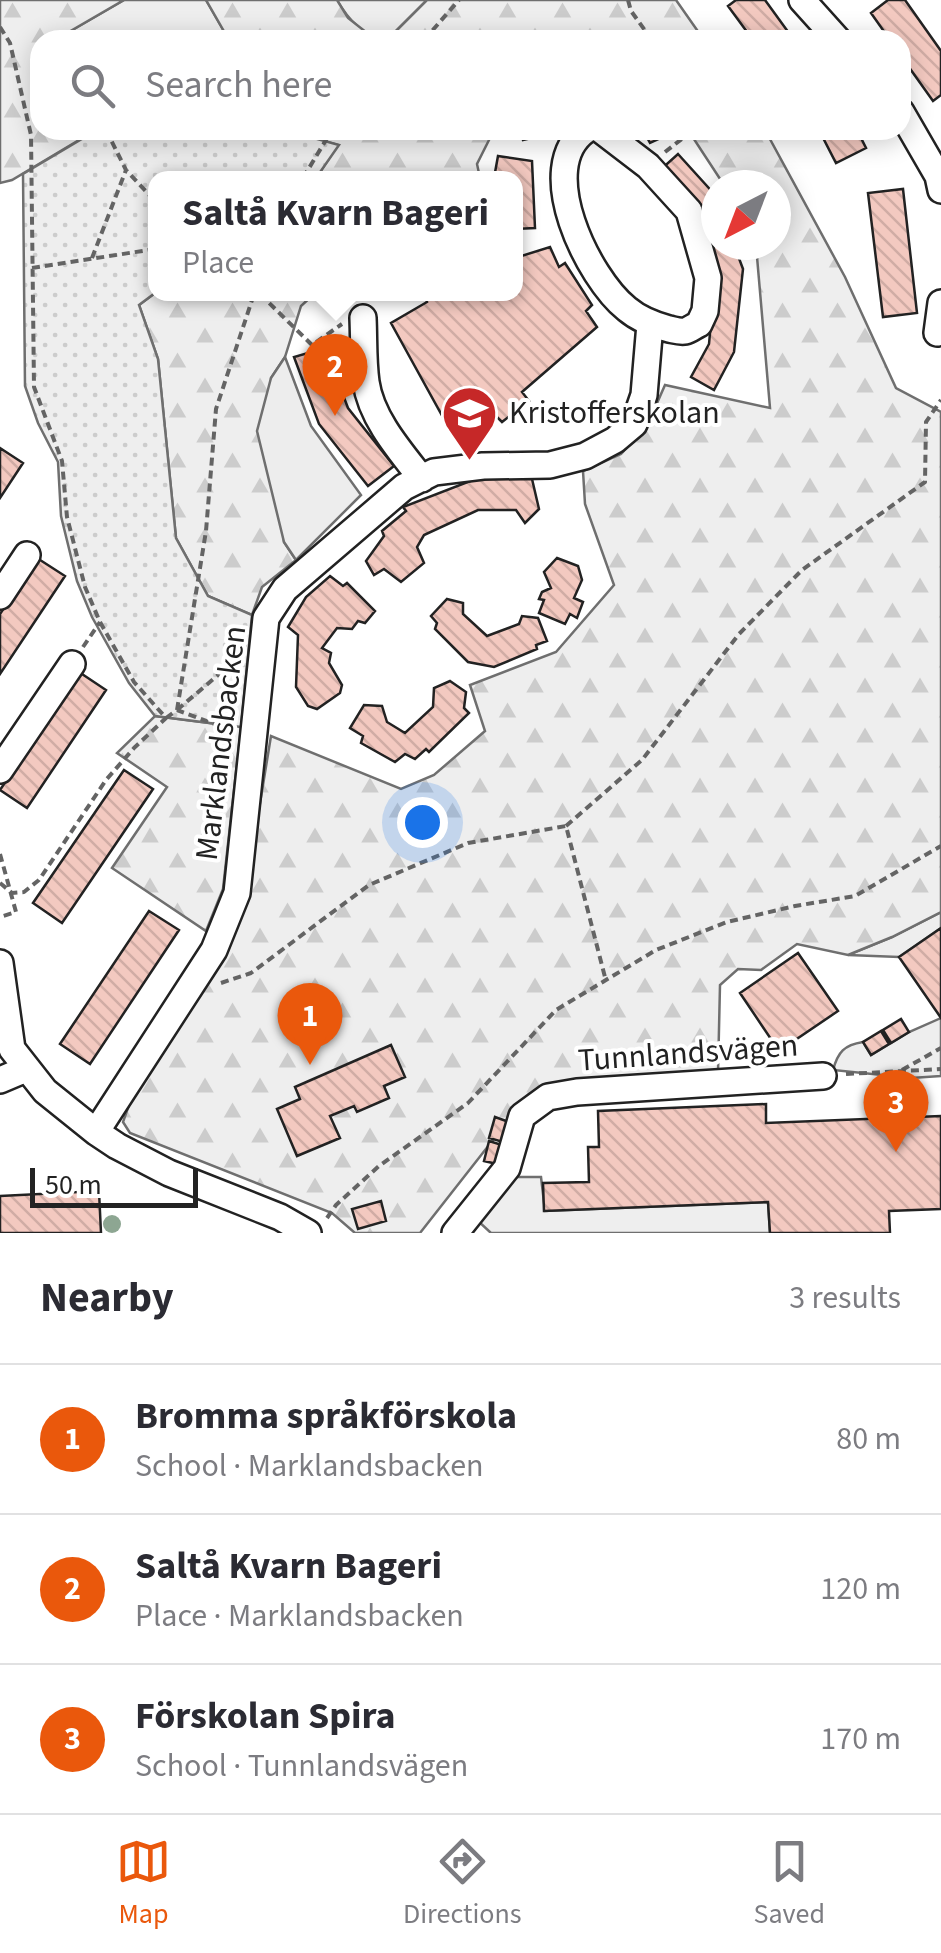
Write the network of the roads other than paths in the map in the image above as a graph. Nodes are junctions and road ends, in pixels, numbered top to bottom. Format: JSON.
{"nodes":[{"id":1,"x":802,"y":0,"type":"edge"},
{"id":2,"x":829,"y":30,"type":"edge"},
{"id":3,"x":911,"y":129,"type":"edge"},
{"id":4,"x":575,"y":140,"type":"edge"},
{"id":5,"x":615,"y":140,"type":"edge"},
{"id":6,"x":941,"y":190,"type":"edge"},
{"id":7,"x":941,"y":303,"type":"edge"},
{"id":8,"x":363,"y":318,"type":"road end"},
{"id":9,"x":650,"y":324,"type":"junction"},
{"id":10,"x":937,"y":333,"type":"dead end"},
{"id":11,"x":422,"y":479,"type":"junction"},
{"id":12,"x":28,"y":555,"type":"dead end"},
{"id":13,"x":0,"y":596,"type":"edge"},
{"id":14,"x":72,"y":664,"type":"road end"},
{"id":15,"x":0,"y":770,"type":"edge"},
{"id":16,"x":0,"y":963,"type":"edge"},
{"id":17,"x":26,"y":1069,"type":"junction"},
{"id":18,"x":823,"y":1076,"type":"road end"},
{"id":19,"x":0,"y":1080,"type":"edge"},
{"id":20,"x":96,"y":1132,"type":"junction"},
{"id":21,"x":317,"y":1226,"type":"edge"},
{"id":22,"x":456,"y":1233,"type":"edge"}],
"edges":[{"from":1,"to":2,"type":"street"},
{"from":3,"to":6,"type":"street"},
{"from":4,"to":9,"type":"street"},
{"from":5,"to":9,"type":"street"},
{"from":7,"to":10,"type":"street"},
{"from":8,"to":11,"type":"street"},
{"from":9,"to":11,"type":"street","name":"Marklandsbacken"},
{"from":11,"to":20,"type":"street","name":"Marklandsbacken"},
{"from":12,"to":13,"type":"street"},
{"from":14,"to":15,"type":"street"},
{"from":16,"to":17,"type":"street"},
{"from":17,"to":19,"type":"street"},
{"from":17,"to":20,"type":"street"},
{"from":18,"to":22,"type":"street","name":"Tunnlandsvägen"},
{"from":20,"to":21,"type":"street"}]}
